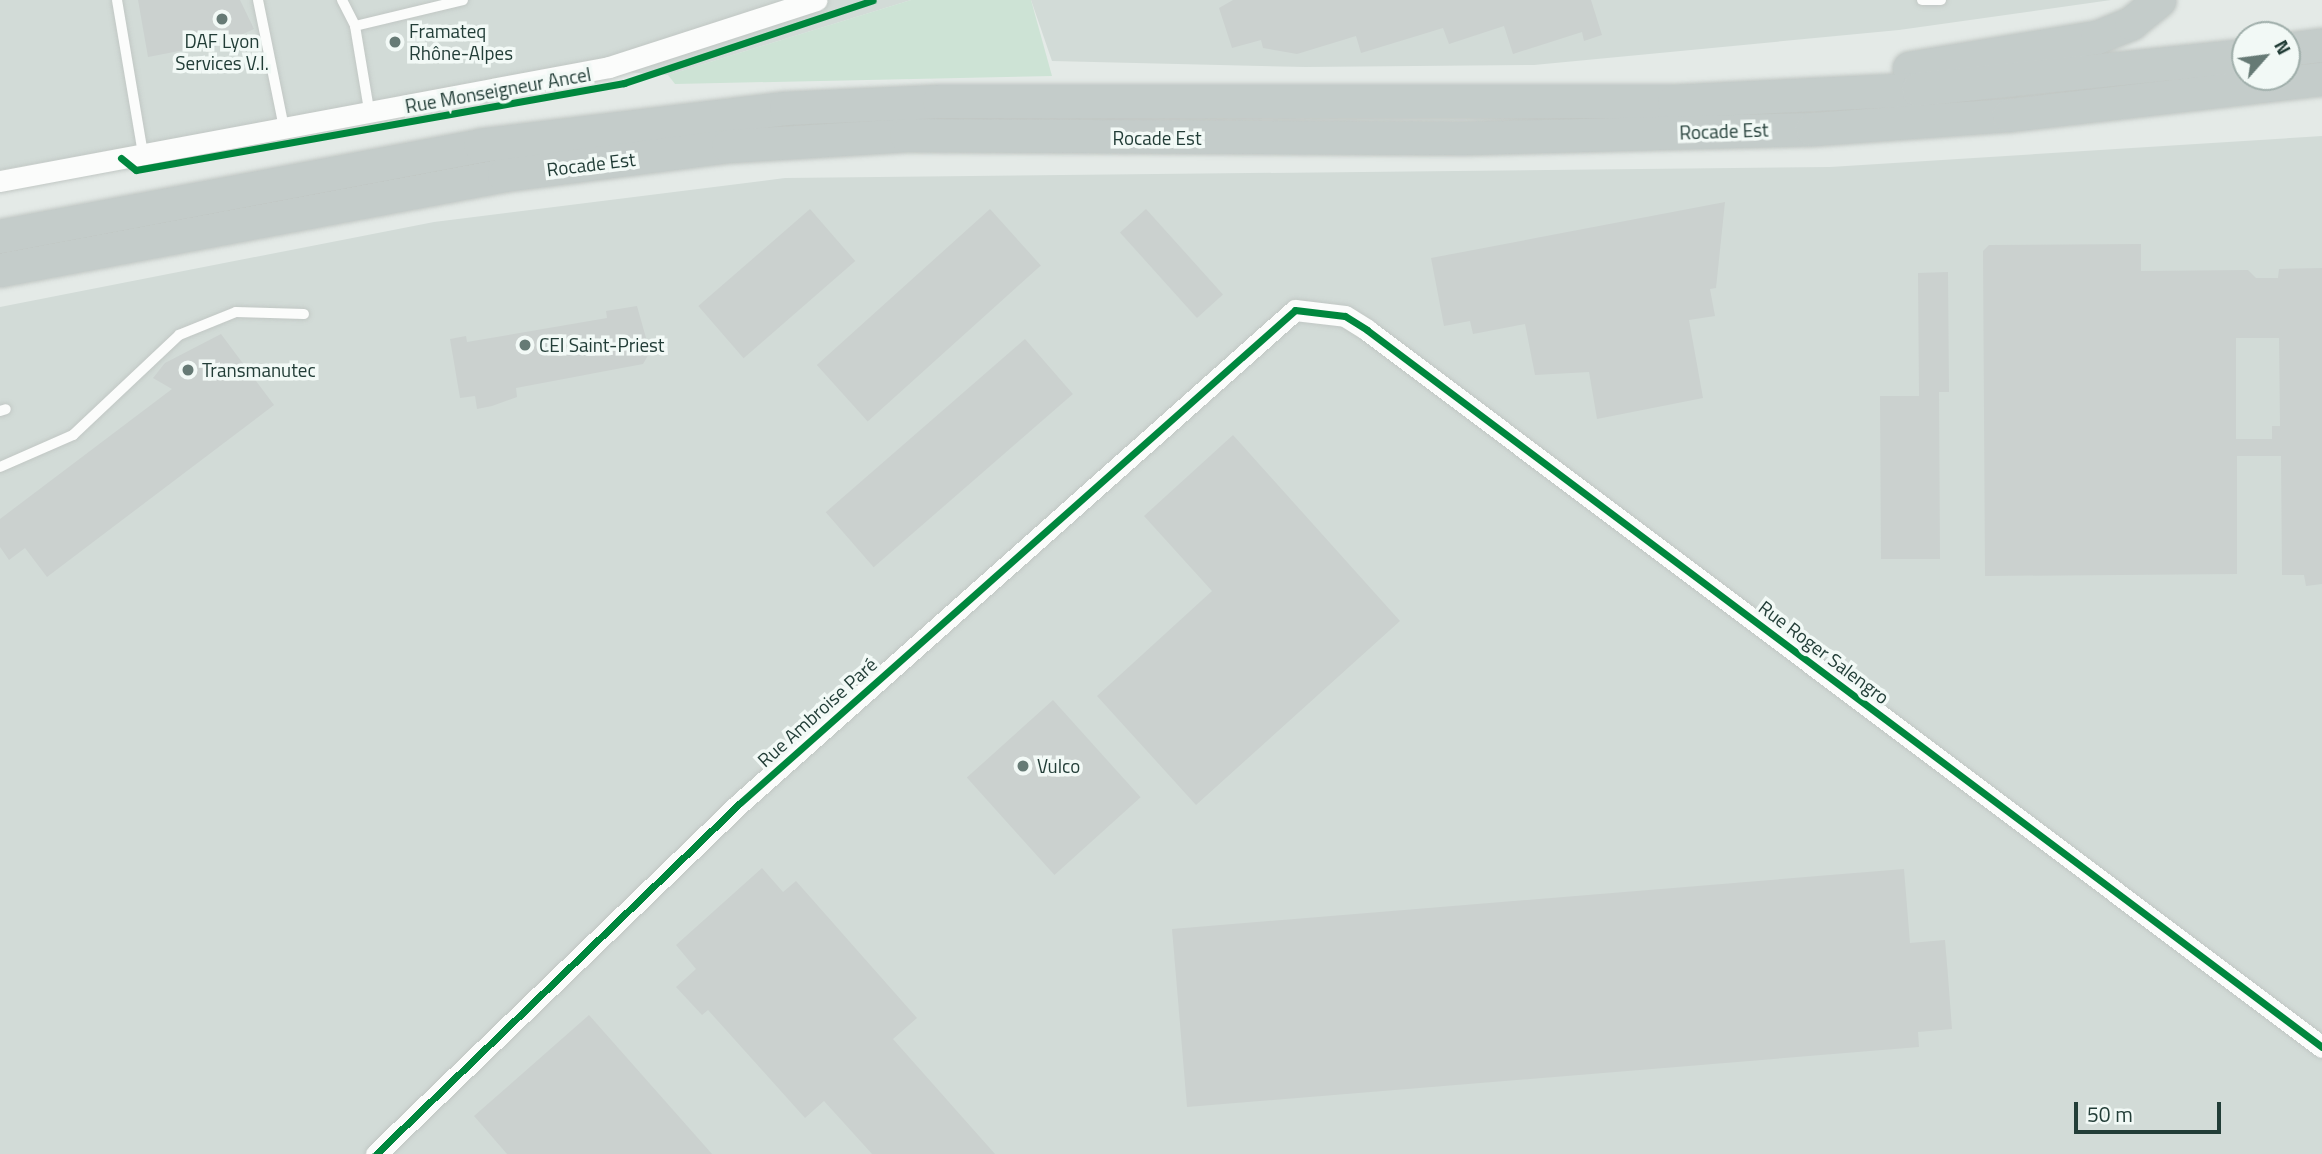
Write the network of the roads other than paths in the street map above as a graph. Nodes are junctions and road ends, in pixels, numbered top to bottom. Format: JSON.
{"nodes":[{"id":1,"x":117,"y":0,"type":"edge"},
{"id":2,"x":258,"y":0,"type":"edge"},
{"id":3,"x":342,"y":0,"type":"edge"},
{"id":4,"x":463,"y":0,"type":"edge"},
{"id":5,"x":817,"y":0,"type":"edge"},
{"id":6,"x":1922,"y":0,"type":"edge"},
{"id":7,"x":1941,"y":0,"type":"edge"},
{"id":8,"x":2159,"y":0,"type":"edge"},
{"id":9,"x":355,"y":26,"type":"junction"},
{"id":10,"x":2322,"y":45,"type":"edge"},
{"id":11,"x":2301,"y":47,"type":"edge"},
{"id":12,"x":2231,"y":56,"type":"edge"},
{"id":13,"x":2322,"y":79,"type":"edge"},
{"id":14,"x":2322,"y":98,"type":"edge"},
{"id":15,"x":2160,"y":100,"type":"junction"},
{"id":16,"x":1674,"y":101,"type":"junction"},
{"id":17,"x":369,"y":110,"type":"junction"},
{"id":18,"x":284,"y":128,"type":"junction"},
{"id":19,"x":143,"y":154,"type":"junction"},
{"id":20,"x":0,"y":181,"type":"edge"},
{"id":21,"x":0,"y":236,"type":"edge"},
{"id":22,"x":0,"y":270,"type":"edge"},
{"id":23,"x":1295,"y":310,"type":"joint"},
{"id":24,"x":304,"y":314,"type":"dead end"},
{"id":25,"x":0,"y":467,"type":"edge"},
{"id":26,"x":2322,"y":1047,"type":"edge"},
{"id":27,"x":376,"y":1154,"type":"edge"}],
"edges":[{"from":1,"to":19,"type":"lane"},
{"from":2,"to":18,"type":"lane"},
{"from":3,"to":9,"type":"lane"},
{"from":4,"to":9,"type":"lane"},
{"from":5,"to":17,"type":"street","name":"Rue Monseigneur Ancel"},
{"from":6,"to":7,"type":"lane"},
{"from":8,"to":16,"type":"highway"},
{"from":9,"to":17,"type":"lane"},
{"from":10,"to":11,"type":"highway"},
{"from":12,"to":16,"type":"highway","name":"Rocade Est"},
{"from":13,"to":15,"type":"highway","name":"Rocade Est"},
{"from":14,"to":15,"type":"highway"},
{"from":15,"to":22,"type":"highway","name":"Rocade Est"},
{"from":16,"to":21,"type":"highway","name":"Rocade Est"},
{"from":17,"to":18,"type":"street","name":"Rue Monseigneur Ancel"},
{"from":18,"to":19,"type":"street","name":"Rue Monseigneur Ancel"},
{"from":19,"to":20,"type":"street","name":"Rue Monseigneur Ancel"},
{"from":23,"to":26,"type":"street","name":"Rue Roger Salengro"},
{"from":23,"to":27,"type":"street","name":"Rue Ambroise Paré"},
{"from":24,"to":25,"type":"lane"}]}
